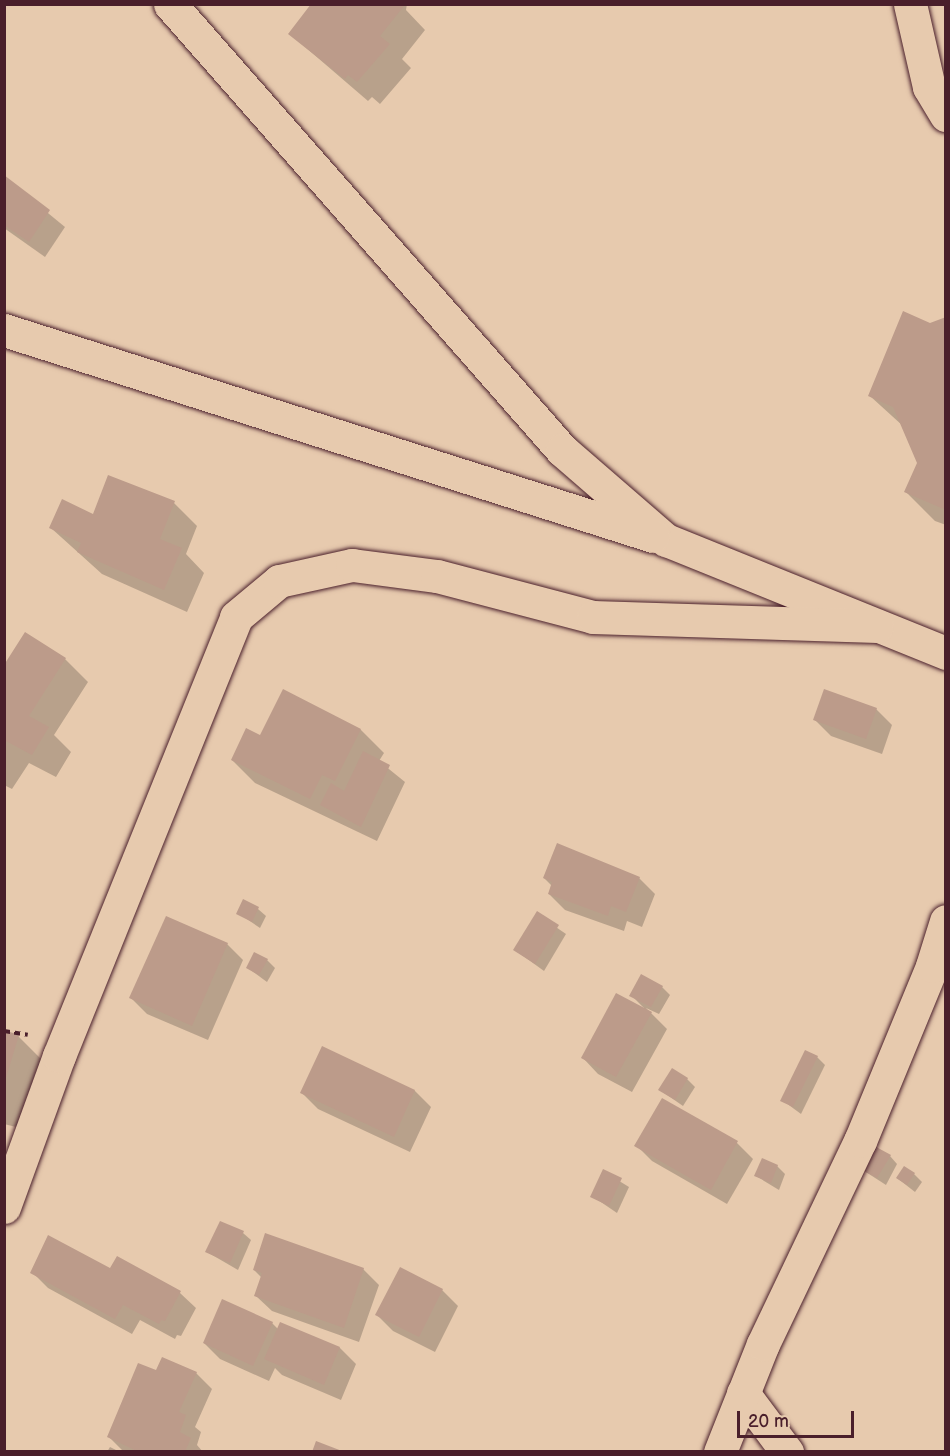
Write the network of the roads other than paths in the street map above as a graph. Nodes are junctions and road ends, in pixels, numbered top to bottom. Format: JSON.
{"nodes":[{"id":1,"x":170,"y":4,"type":"edge"},
{"id":2,"x":910,"y":4,"type":"edge"},
{"id":3,"x":945,"y":116,"type":"edge"},
{"id":4,"x":4,"y":330,"type":"edge"},
{"id":5,"x":666,"y":540,"type":"junction"},
{"id":6,"x":877,"y":626,"type":"junction"},
{"id":7,"x":945,"y":652,"type":"edge"},
{"id":8,"x":945,"y":921,"type":"edge"},
{"id":9,"x":4,"y":1207,"type":"edge"},
{"id":10,"x":743,"y":1394,"type":"junction"},
{"id":11,"x":720,"y":1452,"type":"edge"},
{"id":12,"x":787,"y":1452,"type":"edge"}],
"edges":[{"from":1,"to":5,"type":"street"},
{"from":2,"to":3,"type":"street"},
{"from":4,"to":5,"type":"street"},
{"from":5,"to":6,"type":"street"},
{"from":6,"to":7,"type":"street"},
{"from":6,"to":9,"type":"street"},
{"from":8,"to":10,"type":"street"},
{"from":10,"to":11,"type":"street"},
{"from":10,"to":12,"type":"street"}]}
